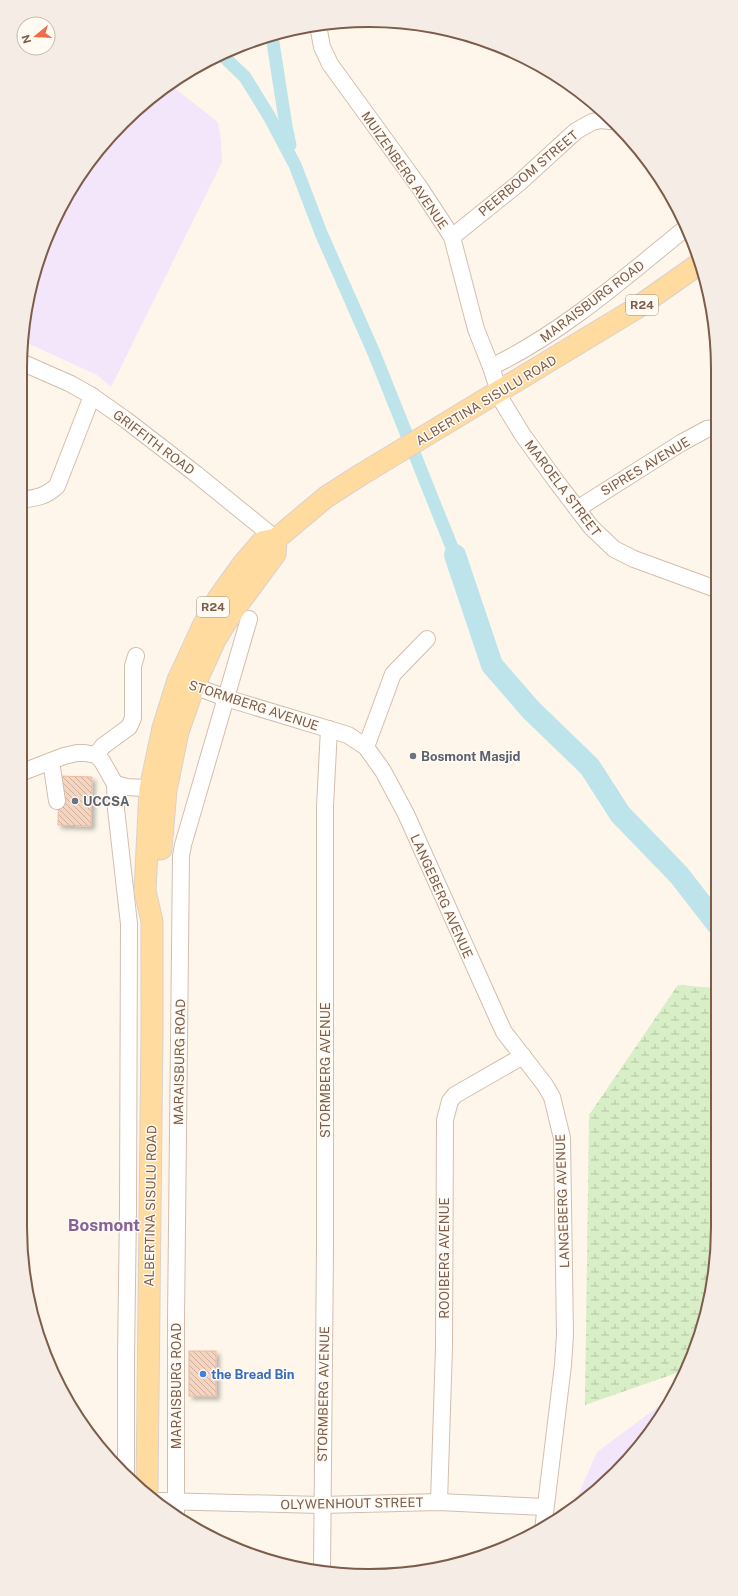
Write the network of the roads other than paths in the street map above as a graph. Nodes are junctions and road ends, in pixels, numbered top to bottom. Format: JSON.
{"nodes":[{"id":1,"x":319,"y":31,"type":"edge"},
{"id":2,"x":603,"y":120,"type":"edge"},
{"id":3,"x":682,"y":231,"type":"edge"},
{"id":4,"x":452,"y":237,"type":"junction"},
{"id":5,"x":695,"y":267,"type":"edge"},
{"id":6,"x":27,"y":365,"type":"edge"},
{"id":7,"x":492,"y":367,"type":"junction"},
{"id":8,"x":498,"y":391,"type":"junction"},
{"id":9,"x":92,"y":396,"type":"junction"},
{"id":10,"x":711,"y":428,"type":"edge"},
{"id":11,"x":27,"y":500,"type":"edge"},
{"id":12,"x":577,"y":509,"type":"junction"},
{"id":13,"x":276,"y":539,"type":"junction"},
{"id":14,"x":711,"y":587,"type":"edge"},
{"id":15,"x":249,"y":619,"type":"dead end"},
{"id":16,"x":427,"y":639,"type":"dead end"},
{"id":17,"x":136,"y":656,"type":"dead end"},
{"id":18,"x":186,"y":683,"type":"junction"},
{"id":19,"x":226,"y":698,"type":"junction"},
{"id":20,"x":329,"y":729,"type":"junction"},
{"id":21,"x":366,"y":746,"type":"junction"},
{"id":22,"x":96,"y":755,"type":"junction"},
{"id":23,"x":51,"y":761,"type":"junction"},
{"id":24,"x":27,"y":770,"type":"edge"},
{"id":25,"x":115,"y":784,"type":"junction"},
{"id":26,"x":158,"y":789,"type":"junction"},
{"id":27,"x":57,"y":800,"type":"dead end"},
{"id":28,"x":523,"y":1056,"type":"junction"},
{"id":29,"x":126,"y":1468,"type":"edge"},
{"id":30,"x":147,"y":1487,"type":"edge"},
{"id":31,"x":439,"y":1502,"type":"junction"},
{"id":32,"x":321,"y":1504,"type":"junction"},
{"id":33,"x":544,"y":1507,"type":"junction"},
{"id":34,"x":176,"y":1508,"type":"edge"},
{"id":35,"x":543,"y":1521,"type":"edge"},
{"id":36,"x":322,"y":1566,"type":"edge"}],
"edges":[{"from":1,"to":4,"type":"street","name":"MUIZENBERG AVENUE"},
{"from":2,"to":4,"type":"street","name":"PEERBOOM STREET"},
{"from":3,"to":7,"type":"street","name":"MARAISBURG ROAD"},
{"from":4,"to":7,"type":"street","name":"MUIZENBERG AVENUE"},
{"from":5,"to":8,"type":"main road","name":"ALBERTINA SISULU ROAD","number":"R24"},
{"from":6,"to":9,"type":"street","name":"GRIFFITH ROAD"},
{"from":7,"to":8,"type":"street","name":"MUIZENBERG AVENUE"},
{"from":8,"to":12,"type":"street","name":"MAROELA STREET"},
{"from":8,"to":13,"type":"main road","name":"ALBERTINA SISULU ROAD","number":"R24"},
{"from":9,"to":11,"type":"street"},
{"from":9,"to":13,"type":"street","name":"GRIFFITH ROAD"},
{"from":10,"to":12,"type":"street","name":"SIPRES AVENUE"},
{"from":12,"to":14,"type":"street","name":"MAROELA STREET"},
{"from":13,"to":18,"type":"main road","name":"ALBERTINA SISULU ROAD","number":"R24"},
{"from":15,"to":19,"type":"street","name":"MARAISBURG ROAD"},
{"from":16,"to":21,"type":"street"},
{"from":17,"to":22,"type":"street"},
{"from":18,"to":19,"type":"street","name":"STORMBERG AVENUE"},
{"from":18,"to":26,"type":"main road","name":"ALBERTINA SISULU ROAD","number":"R24"},
{"from":19,"to":20,"type":"street","name":"STORMBERG AVENUE"},
{"from":19,"to":34,"type":"street","name":"MARAISBURG ROAD"},
{"from":20,"to":21,"type":"street","name":"LANGEBERG AVENUE"},
{"from":20,"to":32,"type":"street","name":"STORMBERG AVENUE"},
{"from":21,"to":28,"type":"street","name":"LANGEBERG AVENUE"},
{"from":22,"to":23,"type":"street"},
{"from":22,"to":25,"type":"street"},
{"from":23,"to":24,"type":"street"},
{"from":23,"to":27,"type":"street"},
{"from":25,"to":26,"type":"street"},
{"from":25,"to":29,"type":"street"},
{"from":26,"to":30,"type":"main road","name":"ALBERTINA SISULU ROAD","number":"R24"},
{"from":28,"to":31,"type":"street","name":"ROOIBERG AVENUE"},
{"from":28,"to":33,"type":"street","name":"LANGEBERG AVENUE"},
{"from":31,"to":32,"type":"street","name":"OLYWENHOUT STREET"},
{"from":31,"to":33,"type":"street","name":"OLYWENHOUT STREET"},
{"from":32,"to":34,"type":"street","name":"OLYWENHOUT STREET"},
{"from":32,"to":36,"type":"street","name":"STORMBERG AVENUE"},
{"from":33,"to":35,"type":"street","name":"LANGEBERG AVENUE"}]}
